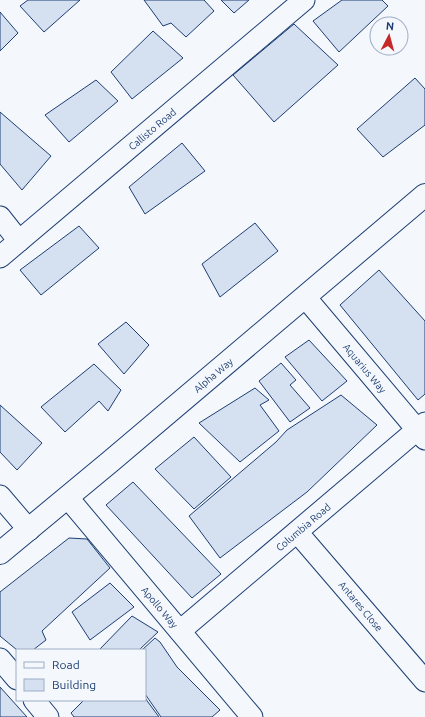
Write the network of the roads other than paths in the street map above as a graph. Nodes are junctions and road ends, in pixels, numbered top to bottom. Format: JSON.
{"nodes":[{"id":1,"x":304,"y":0,"type":"edge"},
{"id":2,"x":425,"y":195,"type":"edge"},
{"id":3,"x":0,"y":217,"type":"edge"},
{"id":4,"x":19,"y":241,"type":"junction"},
{"id":5,"x":0,"y":258,"type":"edge"},
{"id":6,"x":305,"y":297,"type":"junction"},
{"id":7,"x":422,"y":430,"type":"edge"},
{"id":8,"x":0,"y":496,"type":"edge"},
{"id":9,"x":68,"y":498,"type":"junction"},
{"id":10,"x":29,"y":530,"type":"junction"},
{"id":11,"x":297,"y":532,"type":"junction"},
{"id":12,"x":0,"y":553,"type":"edge"},
{"id":13,"x":180,"y":630,"type":"junction"},
{"id":14,"x":0,"y":659,"type":"edge"},
{"id":15,"x":16,"y":679,"type":"edge"},
{"id":16,"x":425,"y":681,"type":"edge"},
{"id":17,"x":35,"y":701,"type":"edge"},
{"id":18,"x":48,"y":717,"type":"edge"},
{"id":19,"x":252,"y":717,"type":"edge"}],
"edges":[{"from":1,"to":4,"type":"street","name":"Callisto Road"},
{"from":2,"to":6,"type":"street","name":"Alpha Way"},
{"from":3,"to":4,"type":"street"},
{"from":4,"to":5,"type":"street","name":"Callisto Road"},
{"from":6,"to":7,"type":"street","name":"Aquarius Way"},
{"from":6,"to":9,"type":"street","name":"Alpha Way"},
{"from":7,"to":11,"type":"street","name":"Columbia Road"},
{"from":8,"to":10,"type":"street"},
{"from":9,"to":10,"type":"street","name":"Alpha Way"},
{"from":9,"to":13,"type":"street","name":"Apollo Way"},
{"from":10,"to":12,"type":"street","name":"Alpha Way"},
{"from":11,"to":13,"type":"street","name":"Columbia Road"},
{"from":11,"to":16,"type":"street","name":"Antares Close"},
{"from":13,"to":19,"type":"street","name":"Apollo Way"},
{"from":14,"to":15,"type":"street"},
{"from":17,"to":18,"type":"street"}]}
